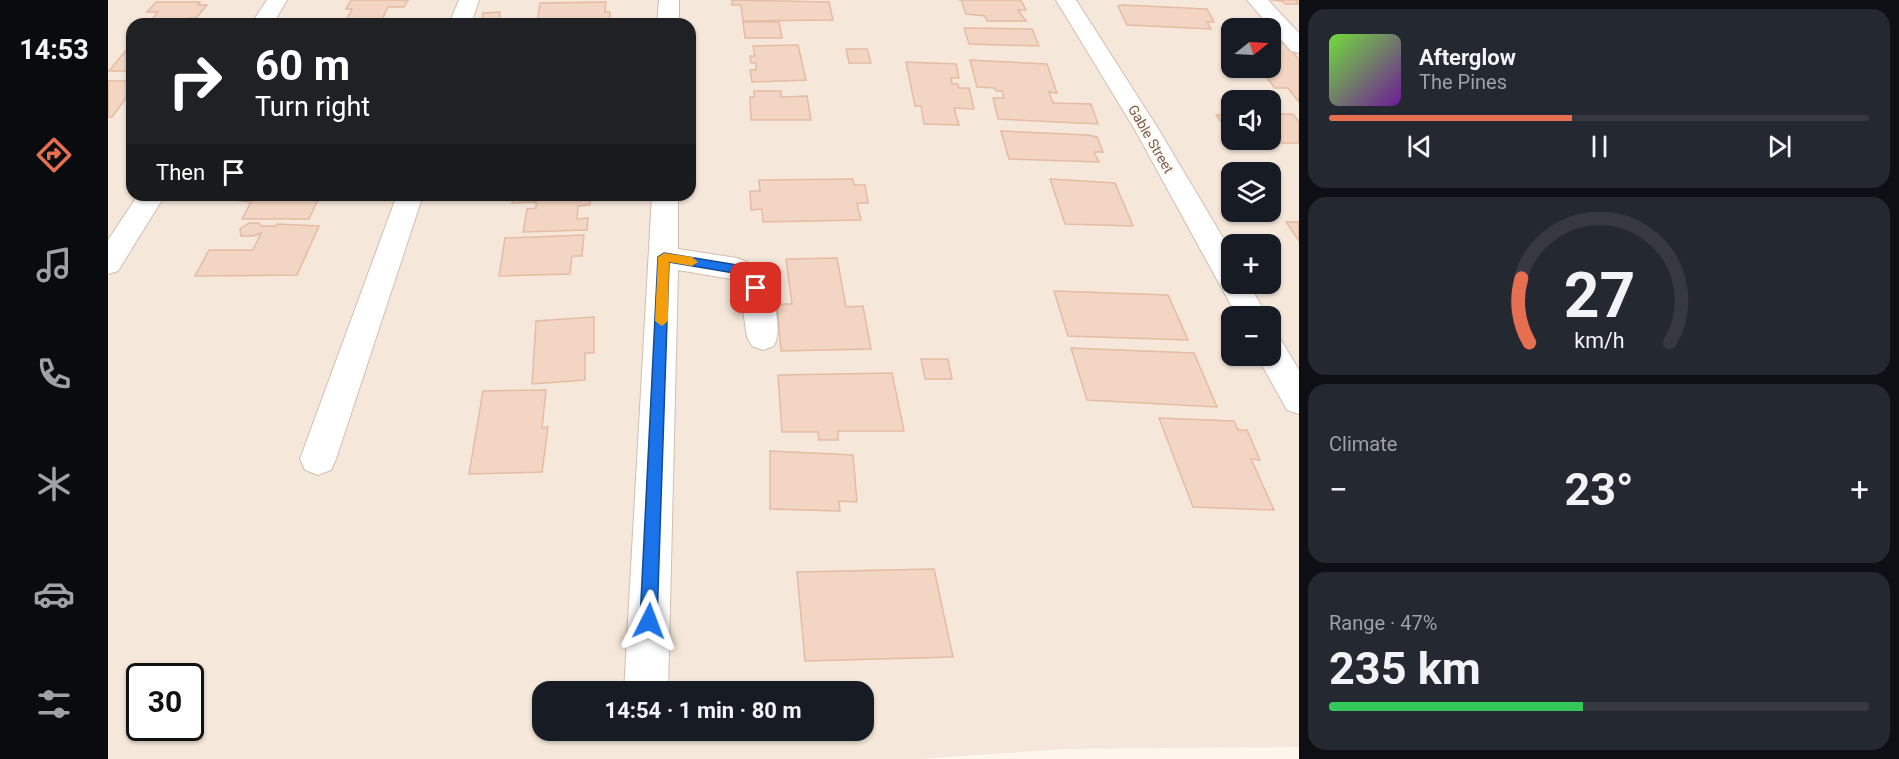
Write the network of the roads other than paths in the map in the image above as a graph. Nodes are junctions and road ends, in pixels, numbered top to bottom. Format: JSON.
{"nodes":[{"id":1,"x":277,"y":0,"type":"edge"},
{"id":2,"x":470,"y":0,"type":"edge"},
{"id":3,"x":669,"y":0,"type":"edge"},
{"id":4,"x":1066,"y":0,"type":"edge"},
{"id":5,"x":1257,"y":0,"type":"edge"},
{"id":6,"x":266,"y":18,"type":"edge"},
{"id":7,"x":462,"y":18,"type":"edge"},
{"id":8,"x":668,"y":18,"type":"edge"},
{"id":9,"x":1299,"y":46,"type":"edge"},
{"id":10,"x":148,"y":201,"type":"edge"},
{"id":11,"x":408,"y":201,"type":"edge"},
{"id":12,"x":665,"y":201,"type":"edge"},
{"id":13,"x":664,"y":257,"type":"junction"},
{"id":14,"x":1221,"y":261,"type":"edge"},
{"id":15,"x":108,"y":263,"type":"edge"},
{"id":16,"x":763,"y":337,"type":"dead end"},
{"id":17,"x":1280,"y":366,"type":"edge"},
{"id":18,"x":1299,"y":400,"type":"edge"},
{"id":19,"x":318,"y":459,"type":"dead end"},
{"id":20,"x":646,"y":681,"type":"edge"}],
"edges":[{"from":1,"to":6,"type":"street"},
{"from":2,"to":7,"type":"street"},
{"from":3,"to":8,"type":"street"},
{"from":4,"to":14,"type":"street","name":"Gable Street"},
{"from":5,"to":9,"type":"street"},
{"from":10,"to":15,"type":"street"},
{"from":11,"to":19,"type":"street"},
{"from":12,"to":13,"type":"street"},
{"from":13,"to":16,"type":"street"},
{"from":13,"to":20,"type":"street"},
{"from":17,"to":18,"type":"street"}]}
